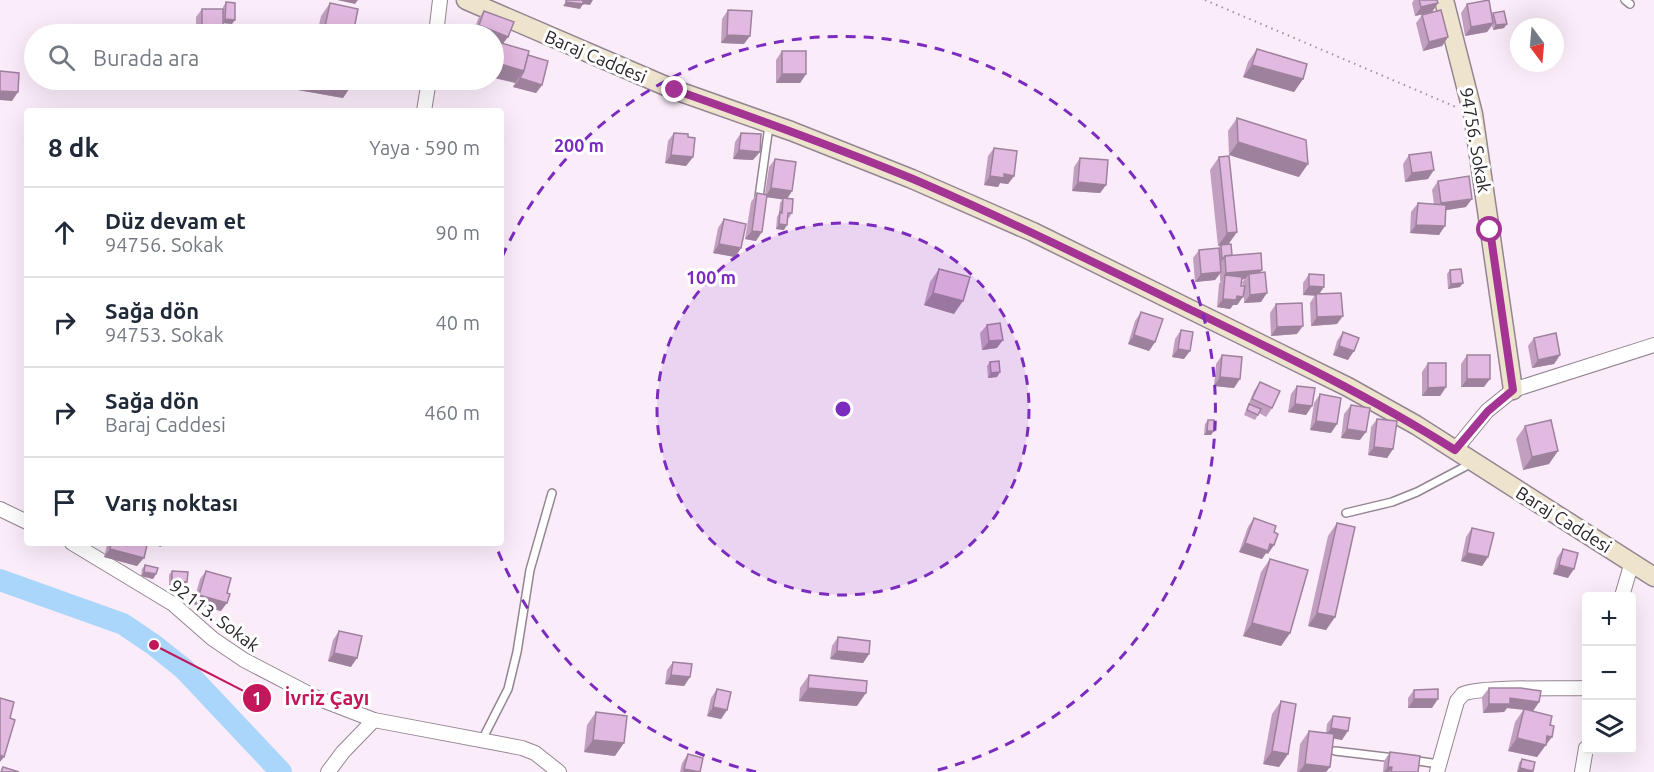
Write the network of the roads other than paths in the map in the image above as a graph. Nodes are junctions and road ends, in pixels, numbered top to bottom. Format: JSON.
{"nodes":[{"id":1,"x":440,"y":0,"type":"edge"},
{"id":2,"x":466,"y":0,"type":"edge"},
{"id":3,"x":1444,"y":0,"type":"edge"},
{"id":4,"x":437,"y":24,"type":"edge"},
{"id":5,"x":427,"y":90,"type":"edge"},
{"id":6,"x":424,"y":108,"type":"edge"},
{"id":7,"x":770,"y":123,"type":"junction"},
{"id":8,"x":759,"y":197,"type":"edge"},
{"id":9,"x":1654,"y":345,"type":"edge"},
{"id":10,"x":1513,"y":390,"type":"junction"},
{"id":11,"x":1455,"y":450,"type":"junction"},
{"id":12,"x":1474,"y":462,"type":"junction"},
{"id":13,"x":552,"y":493,"type":"dead end"},
{"id":14,"x":0,"y":509,"type":"edge"},
{"id":15,"x":1346,"y":513,"type":"dead end"},
{"id":16,"x":24,"y":521,"type":"edge"},
{"id":17,"x":77,"y":546,"type":"edge"},
{"id":18,"x":1632,"y":562,"type":"junction"},
{"id":19,"x":1654,"y":577,"type":"edge"},
{"id":20,"x":1623,"y":592,"type":"edge"},
{"id":21,"x":1582,"y":688,"type":"edge"},
{"id":22,"x":374,"y":720,"type":"junction"},
{"id":23,"x":482,"y":741,"type":"junction"},
{"id":24,"x":1335,"y":750,"type":"edge"},
{"id":25,"x":1586,"y":754,"type":"edge"},
{"id":26,"x":1438,"y":768,"type":"edge"},
{"id":27,"x":328,"y":772,"type":"edge"},
{"id":28,"x":559,"y":772,"type":"edge"},
{"id":29,"x":1582,"y":772,"type":"edge"}],
"edges":[{"from":1,"to":4,"type":"street"},
{"from":2,"to":7,"type":"main road","name":"Baraj Caddesi"},
{"from":3,"to":10,"type":"main road","name":"94756. Sokak"},
{"from":5,"to":6,"type":"street"},
{"from":7,"to":8,"type":"lane"},
{"from":7,"to":11,"type":"main road","name":"Baraj Caddesi"},
{"from":9,"to":10,"type":"street"},
{"from":10,"to":11,"type":"street"},
{"from":11,"to":12,"type":"main road","name":"Baraj Caddesi"},
{"from":12,"to":15,"type":"lane"},
{"from":12,"to":18,"type":"main road","name":"Baraj Caddesi"},
{"from":13,"to":23,"type":"lane"},
{"from":14,"to":16,"type":"street"},
{"from":17,"to":22,"type":"street","name":"92113. Sokak"},
{"from":18,"to":19,"type":"main road","name":"Baraj Caddesi"},
{"from":18,"to":20,"type":"street"},
{"from":21,"to":26,"type":"street"},
{"from":22,"to":23,"type":"street","name":"92113. Sokak"},
{"from":22,"to":27,"type":"street"},
{"from":23,"to":28,"type":"street","name":"92113. Sokak"},
{"from":24,"to":26,"type":"lane"},
{"from":25,"to":29,"type":"street"}]}
